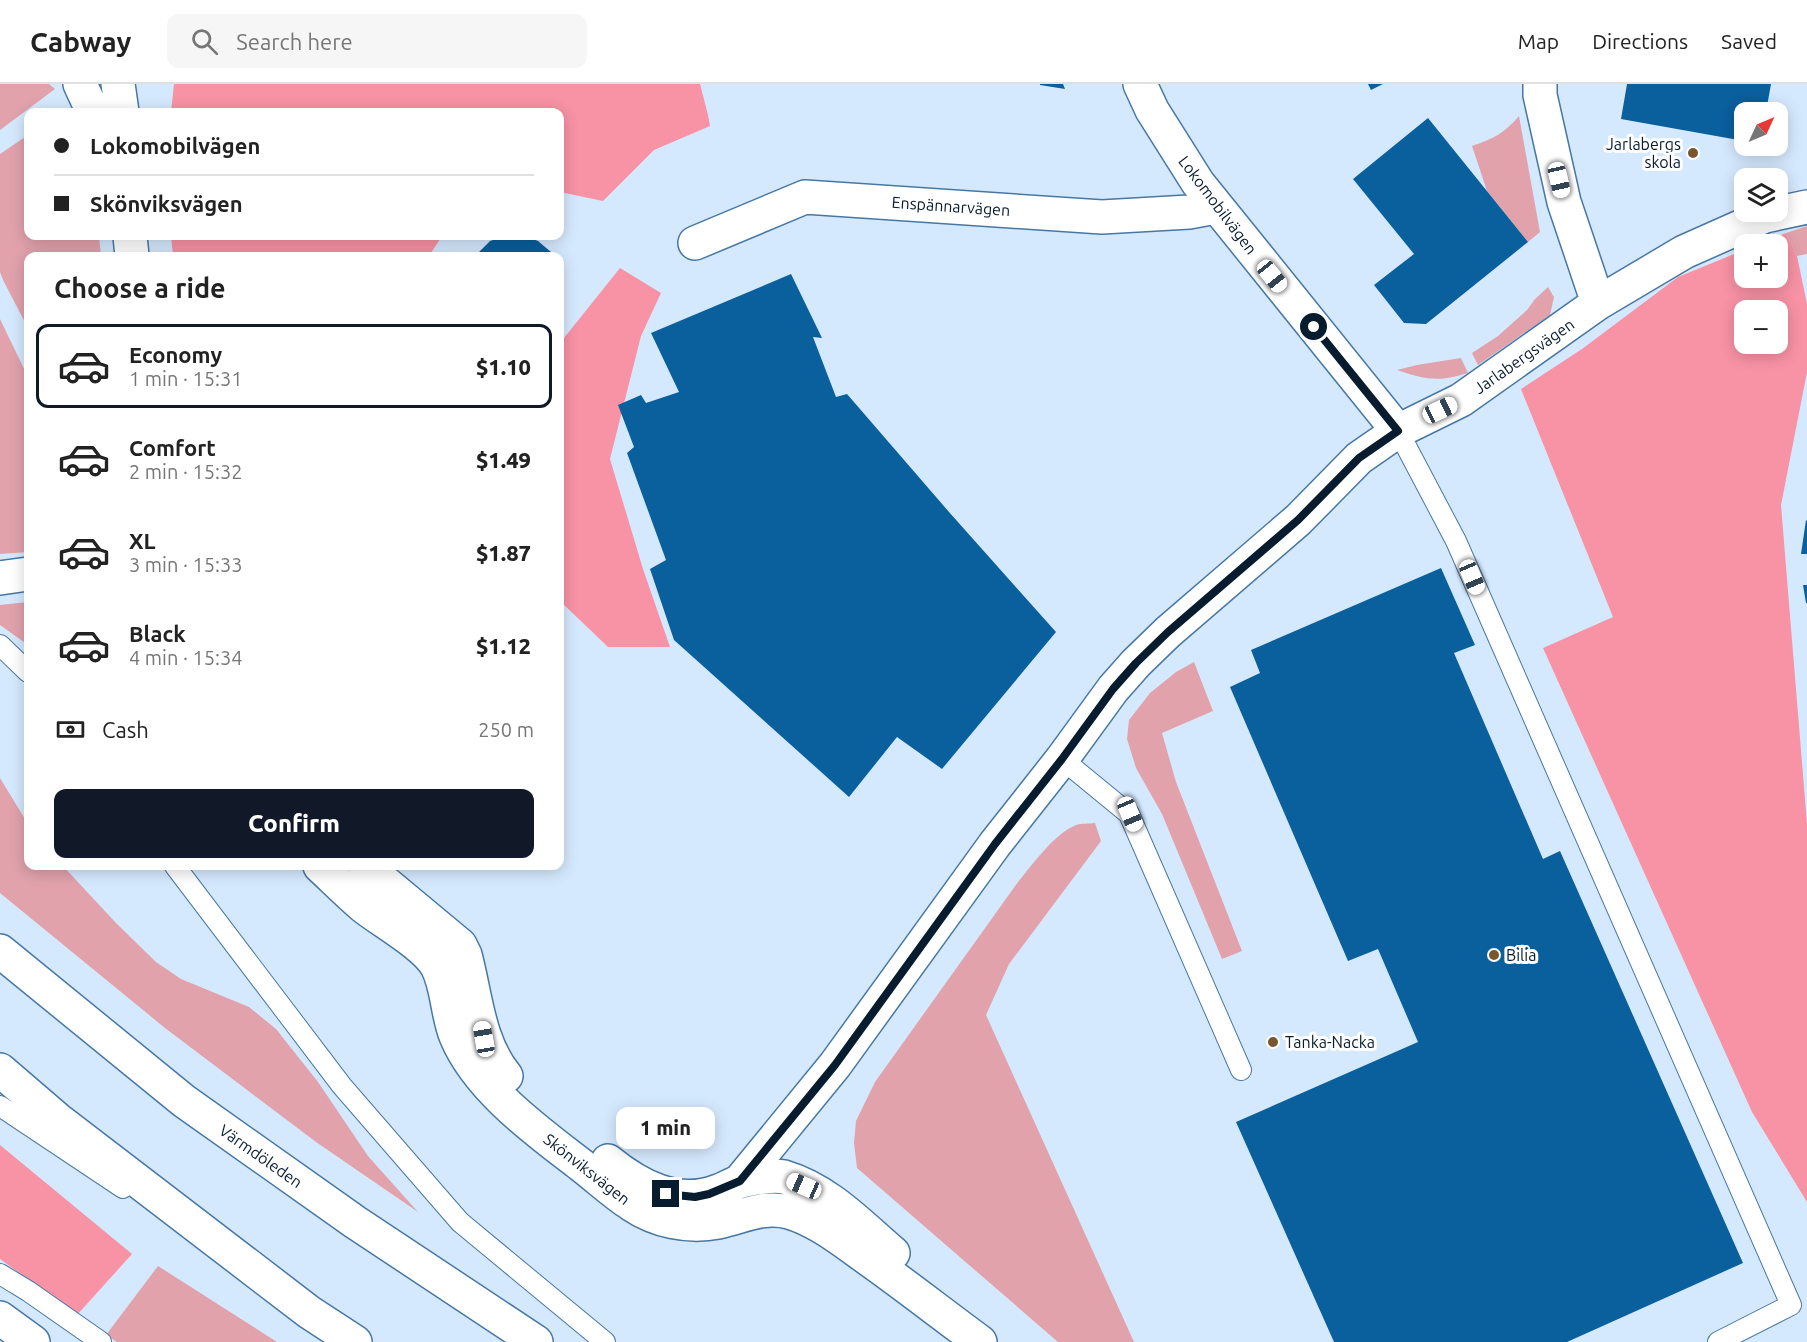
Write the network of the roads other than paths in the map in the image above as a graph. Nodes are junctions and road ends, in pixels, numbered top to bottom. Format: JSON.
{"nodes":[{"id":1,"x":80,"y":84,"type":"edge"},
{"id":2,"x":118,"y":84,"type":"edge"},
{"id":3,"x":1140,"y":84,"type":"edge"},
{"id":4,"x":1540,"y":84,"type":"edge"},
{"id":5,"x":91,"y":108,"type":"edge"},
{"id":6,"x":121,"y":108,"type":"edge"},
{"id":7,"x":1216,"y":207,"type":"junction"},
{"id":8,"x":1807,"y":207,"type":"edge"},
{"id":9,"x":695,"y":243,"type":"dead end"},
{"id":10,"x":1598,"y":303,"type":"junction"},
{"id":11,"x":1398,"y":431,"type":"junction"},
{"id":12,"x":24,"y":575,"type":"edge"},
{"id":13,"x":0,"y":578,"type":"edge"},
{"id":14,"x":0,"y":645,"type":"edge"},
{"id":15,"x":24,"y":668,"type":"edge"},
{"id":16,"x":1062,"y":759,"type":"junction"},
{"id":17,"x":178,"y":870,"type":"edge"},
{"id":18,"x":324,"y":870,"type":"edge"},
{"id":19,"x":370,"y":870,"type":"edge"},
{"id":20,"x":0,"y":951,"type":"edge"},
{"id":21,"x":0,"y":1070,"type":"edge"},
{"id":22,"x":1241,"y":1070,"type":"dead end"},
{"id":23,"x":0,"y":1106,"type":"edge"},
{"id":24,"x":740,"y":1181,"type":"junction"},
{"id":25,"x":0,"y":1274,"type":"edge"},
{"id":26,"x":309,"y":1312,"type":"junction"},
{"id":27,"x":0,"y":1318,"type":"edge"},
{"id":28,"x":33,"y":1342,"type":"edge"},
{"id":29,"x":101,"y":1342,"type":"edge"},
{"id":30,"x":355,"y":1342,"type":"edge"},
{"id":31,"x":536,"y":1342,"type":"edge"},
{"id":32,"x":605,"y":1342,"type":"edge"},
{"id":33,"x":980,"y":1342,"type":"edge"},
{"id":34,"x":997,"y":1342,"type":"edge"},
{"id":35,"x":1718,"y":1342,"type":"edge"}],
"edges":[{"from":1,"to":5,"type":"main road"},
{"from":2,"to":6,"type":"main road"},
{"from":3,"to":7,"type":"main road","name":"Lokomobilvägen"},
{"from":4,"to":10,"type":"main road"},
{"from":7,"to":9,"type":"main road","name":"Enspännarvägen"},
{"from":7,"to":11,"type":"main road","name":"Lokomobilvägen"},
{"from":8,"to":10,"type":"main road","name":"Jarlabergsvägen"},
{"from":10,"to":11,"type":"main road","name":"Jarlabergsvägen"},
{"from":11,"to":16,"type":"main road","name":"Jarlabergsvägen"},
{"from":11,"to":35,"type":"lane"},
{"from":12,"to":13,"type":"main road"},
{"from":14,"to":15,"type":"lane"},
{"from":16,"to":22,"type":"lane"},
{"from":16,"to":24,"type":"main road","name":"Jarlabergsvägen"},
{"from":17,"to":32,"type":"lane"},
{"from":18,"to":33,"type":"main road","name":"Skönviksvägen"},
{"from":19,"to":24,"type":"main road","name":"Skönviksvägen"},
{"from":20,"to":31,"type":"main road","name":"Värmdöleden"},
{"from":21,"to":26,"type":"main road"},
{"from":23,"to":26,"type":"lane"},
{"from":24,"to":34,"type":"main road","name":"Skönviksvägen"},
{"from":25,"to":29,"type":"lane"},
{"from":26,"to":30,"type":"main road"},
{"from":27,"to":28,"type":"main road"}]}
